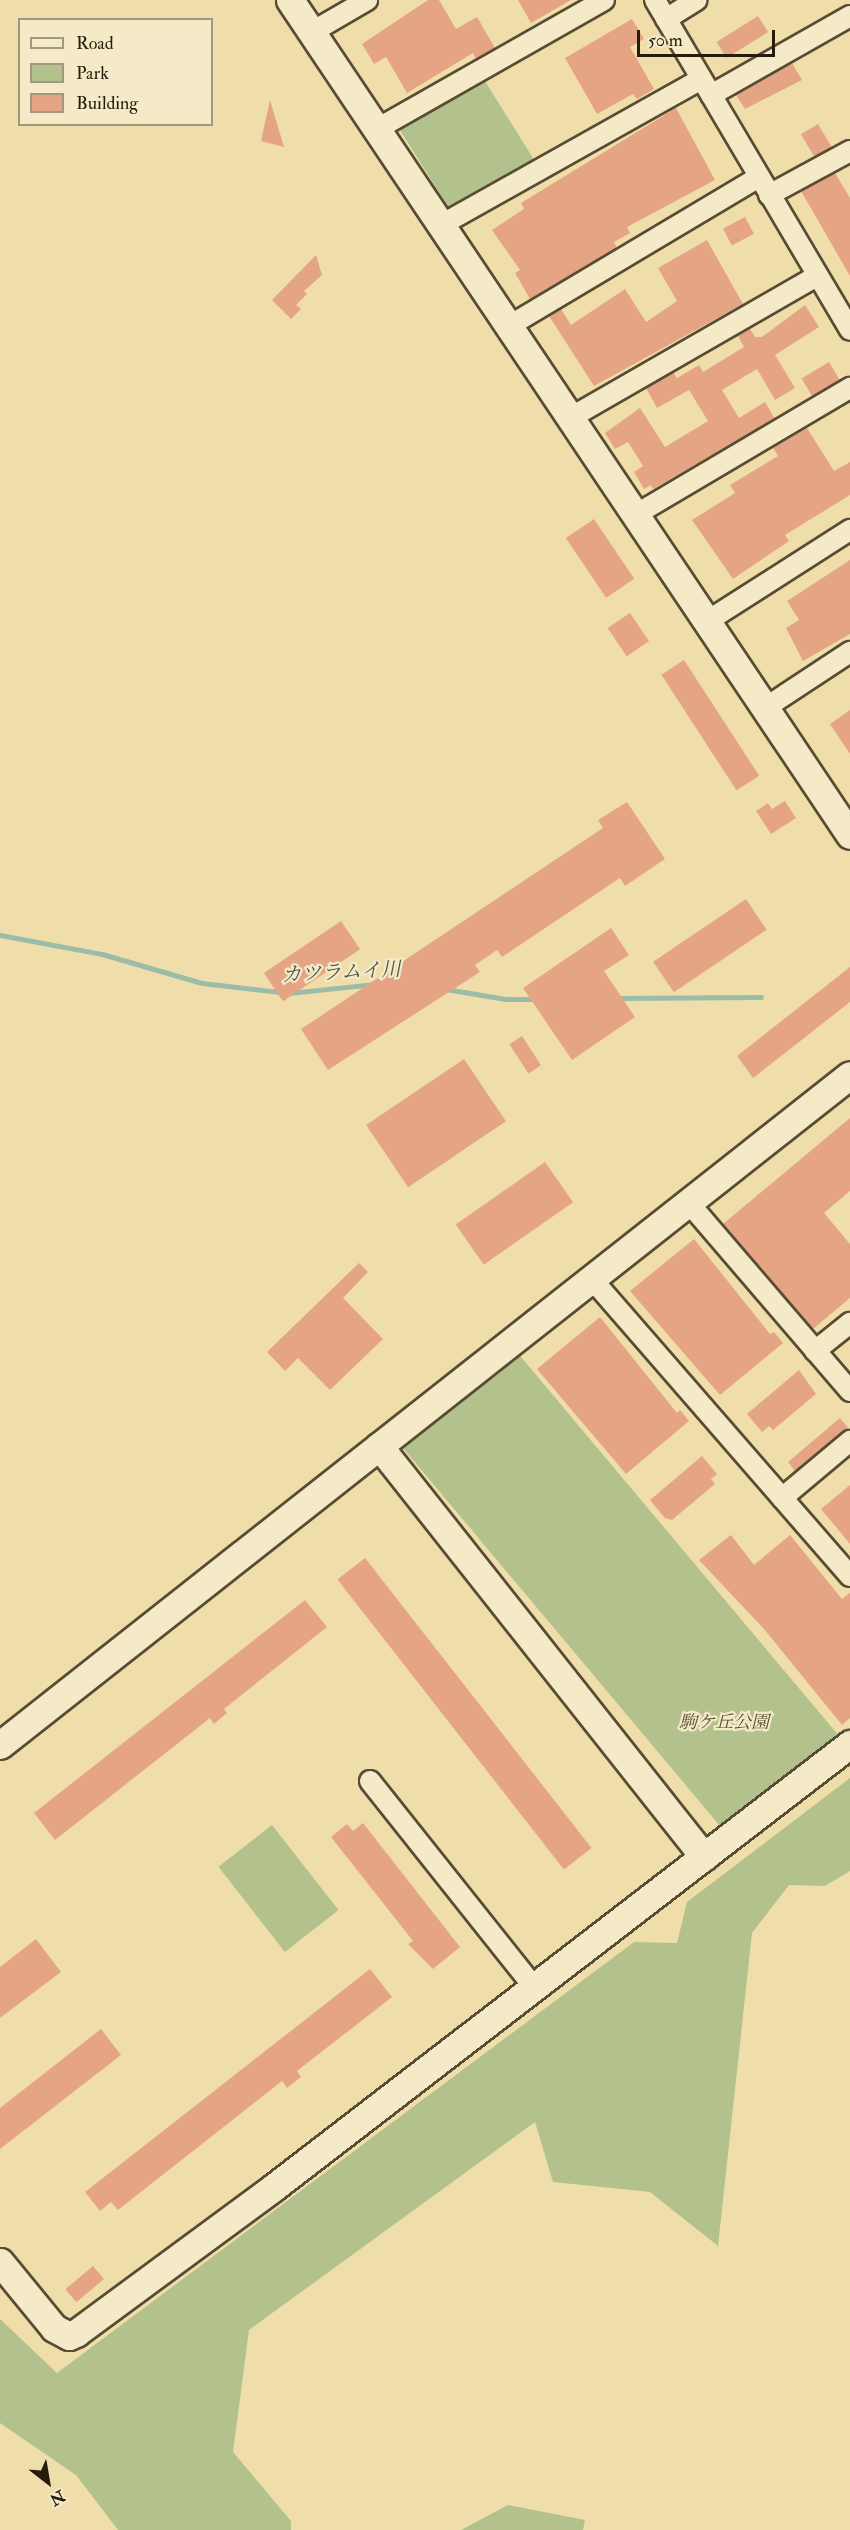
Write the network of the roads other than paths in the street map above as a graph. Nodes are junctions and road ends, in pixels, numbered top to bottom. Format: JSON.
{"nodes":[{"id":1,"x":291,"y":0,"type":"edge"},
{"id":2,"x":367,"y":0,"type":"edge"},
{"id":3,"x":604,"y":0,"type":"edge"},
{"id":4,"x":655,"y":0,"type":"edge"},
{"id":5,"x":696,"y":0,"type":"edge"},
{"id":6,"x":850,"y":16,"type":"edge"},
{"id":7,"x":666,"y":19,"type":"junction"},
{"id":8,"x":312,"y":32,"type":"junction"},
{"id":9,"x":706,"y":87,"type":"junction"},
{"id":10,"x":377,"y":129,"type":"junction"},
{"id":11,"x":850,"y":152,"type":"edge"},
{"id":12,"x":759,"y":177,"type":"junction"},
{"id":13,"x":769,"y":195,"type":"junction"},
{"id":14,"x":441,"y":225,"type":"junction"},
{"id":15,"x":818,"y":276,"type":"junction"},
{"id":16,"x":842,"y":298,"type":"edge"},
{"id":17,"x":509,"y":326,"type":"junction"},
{"id":18,"x":850,"y":330,"type":"edge"},
{"id":19,"x":850,"y":388,"type":"edge"},
{"id":20,"x":570,"y":418,"type":"junction"},
{"id":21,"x":635,"y":515,"type":"junction"},
{"id":22,"x":850,"y":530,"type":"edge"},
{"id":23,"x":706,"y":622,"type":"junction"},
{"id":24,"x":850,"y":652,"type":"edge"},
{"id":25,"x":765,"y":708,"type":"junction"},
{"id":26,"x":850,"y":835,"type":"edge"},
{"id":27,"x":850,"y":1074,"type":"edge"},
{"id":28,"x":687,"y":1202,"type":"junction"},
{"id":29,"x":591,"y":1278,"type":"junction"},
{"id":30,"x":850,"y":1323,"type":"edge"},
{"id":31,"x":815,"y":1351,"type":"junction"},
{"id":32,"x":850,"y":1391,"type":"edge"},
{"id":33,"x":850,"y":1441,"type":"edge"},
{"id":34,"x":379,"y":1446,"type":"junction"},
{"id":35,"x":782,"y":1498,"type":"junction"},
{"id":36,"x":850,"y":1576,"type":"edge"},
{"id":37,"x":850,"y":1744,"type":"edge"},
{"id":38,"x":0,"y":1745,"type":"edge"},
{"id":39,"x":370,"y":1781,"type":"dead end"},
{"id":40,"x":704,"y":1857,"type":"junction"},
{"id":41,"x":534,"y":1988,"type":"junction"},
{"id":42,"x":0,"y":2262,"type":"edge"}],
"edges":[{"from":1,"to":8,"type":"street"},
{"from":2,"to":8,"type":"street"},
{"from":3,"to":10,"type":"street"},
{"from":4,"to":7,"type":"street"},
{"from":5,"to":7,"type":"street"},
{"from":6,"to":9,"type":"street"},
{"from":7,"to":9,"type":"street"},
{"from":8,"to":10,"type":"street"},
{"from":9,"to":12,"type":"street"},
{"from":9,"to":14,"type":"street"},
{"from":10,"to":14,"type":"street"},
{"from":11,"to":13,"type":"street"},
{"from":12,"to":13,"type":"street"},
{"from":12,"to":17,"type":"street"},
{"from":13,"to":15,"type":"street"},
{"from":14,"to":17,"type":"street"},
{"from":15,"to":16,"type":"street"},
{"from":15,"to":20,"type":"street"},
{"from":16,"to":18,"type":"street"},
{"from":17,"to":20,"type":"street"},
{"from":19,"to":21,"type":"street"},
{"from":20,"to":21,"type":"street"},
{"from":21,"to":23,"type":"street"},
{"from":22,"to":23,"type":"street"},
{"from":23,"to":25,"type":"street"},
{"from":24,"to":25,"type":"street"},
{"from":25,"to":26,"type":"street"},
{"from":27,"to":28,"type":"street"},
{"from":28,"to":29,"type":"street"},
{"from":28,"to":31,"type":"street"},
{"from":29,"to":34,"type":"street"},
{"from":29,"to":35,"type":"street"},
{"from":30,"to":31,"type":"street"},
{"from":31,"to":32,"type":"street"},
{"from":33,"to":35,"type":"street"},
{"from":34,"to":38,"type":"street"},
{"from":34,"to":40,"type":"street"},
{"from":35,"to":36,"type":"street"},
{"from":37,"to":40,"type":"street"},
{"from":39,"to":41,"type":"street"},
{"from":40,"to":41,"type":"street"},
{"from":41,"to":42,"type":"street"}]}
